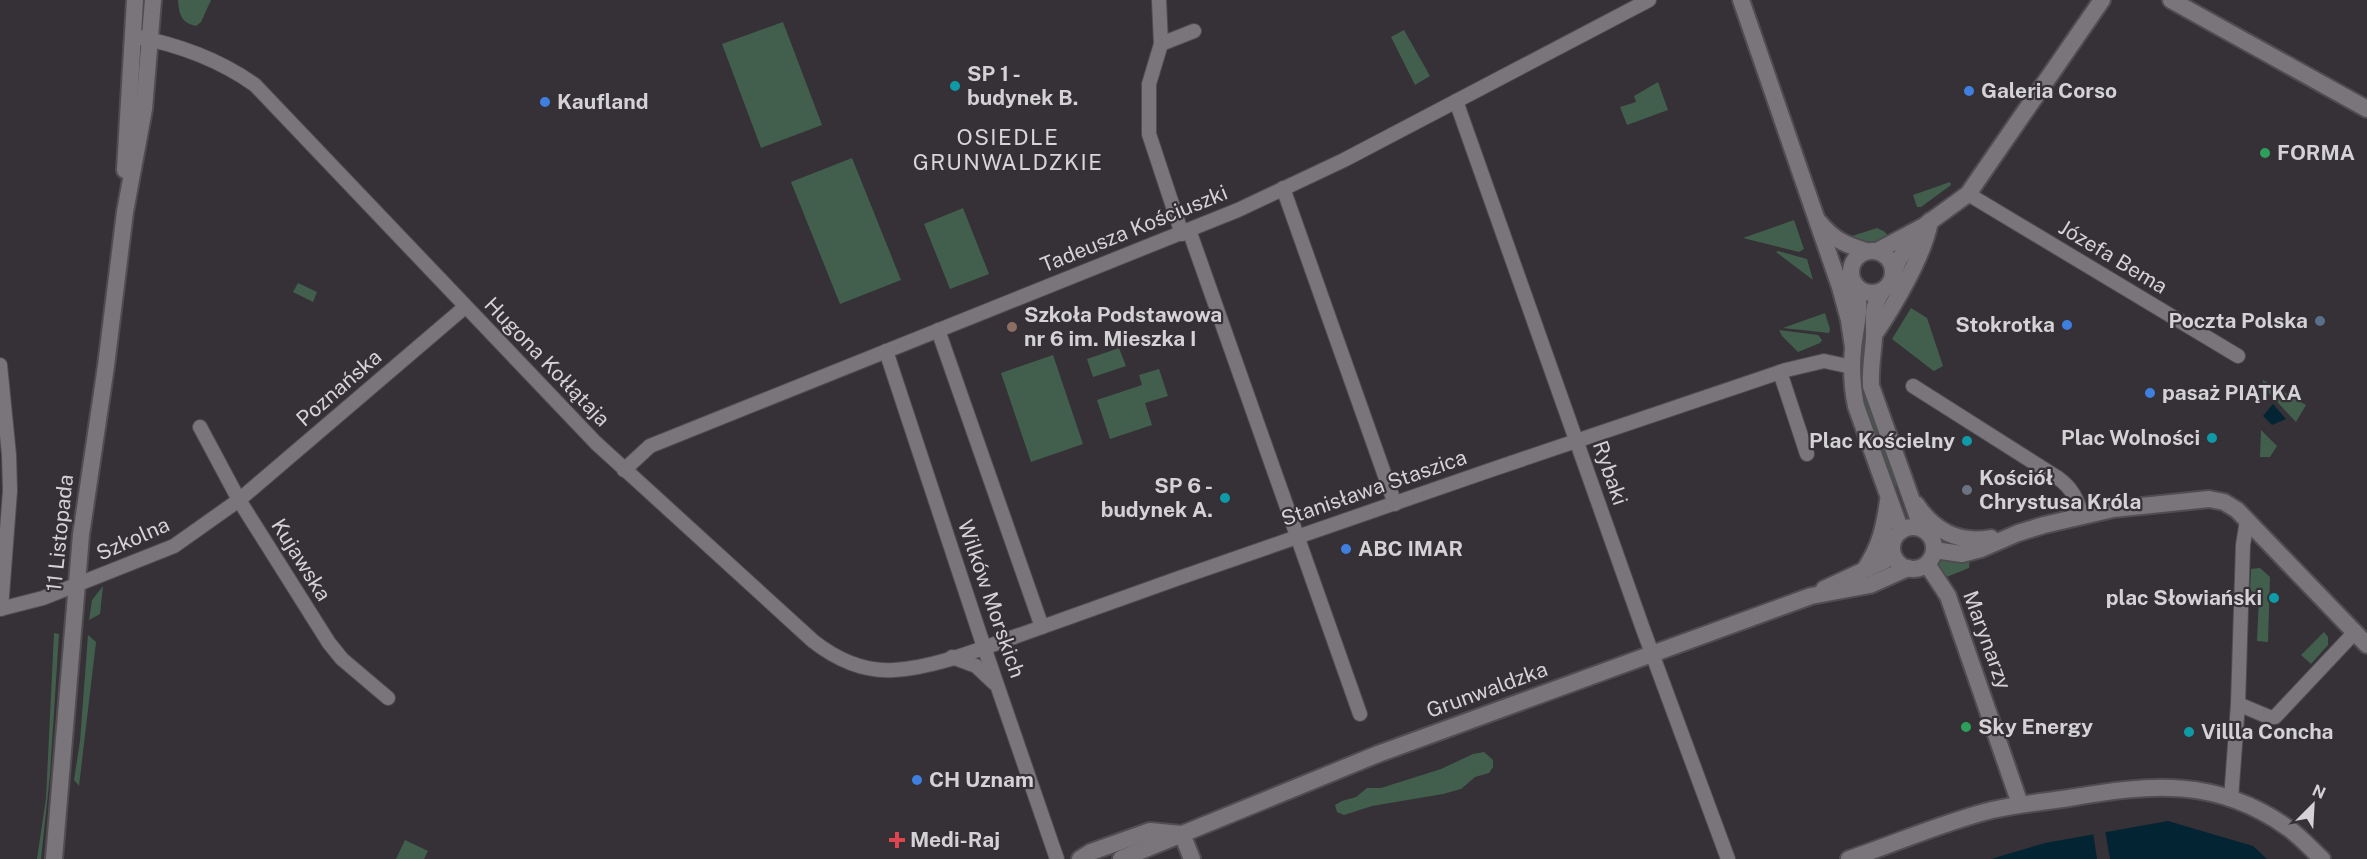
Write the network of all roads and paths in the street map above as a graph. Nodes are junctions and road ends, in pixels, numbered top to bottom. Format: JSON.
{"nodes":[{"id":1,"x":135,"y":0,"type":"edge"},
{"id":2,"x":153,"y":0,"type":"edge"},
{"id":3,"x":1159,"y":0,"type":"edge"},
{"id":4,"x":1649,"y":0,"type":"edge"},
{"id":5,"x":1741,"y":0,"type":"edge"},
{"id":6,"x":2102,"y":0,"type":"edge"},
{"id":7,"x":2171,"y":0,"type":"edge"},
{"id":8,"x":1194,"y":32,"type":"dead end"},
{"id":9,"x":142,"y":38,"type":"junction"},
{"id":10,"x":1160,"y":47,"type":"junction"},
{"id":11,"x":1456,"y":101,"type":"junction"},
{"id":12,"x":2367,"y":109,"type":"edge"},
{"id":13,"x":1283,"y":188,"type":"junction"},
{"id":14,"x":1968,"y":194,"type":"junction"},
{"id":15,"x":1815,"y":216,"type":"junction"},
{"id":16,"x":1927,"y":224,"type":"junction"},
{"id":17,"x":1185,"y":232,"type":"junction"},
{"id":18,"x":1871,"y":251,"type":"junction"},
{"id":19,"x":1828,"y":254,"type":"junction"},
{"id":20,"x":1893,"y":274,"type":"junction"},
{"id":21,"x":1853,"y":281,"type":"junction"},
{"id":22,"x":1883,"y":290,"type":"junction"},
{"id":23,"x":465,"y":307,"type":"junction"},
{"id":24,"x":938,"y":330,"type":"junction"},
{"id":25,"x":1874,"y":335,"type":"junction"},
{"id":26,"x":1853,"y":347,"type":"junction"},
{"id":27,"x":886,"y":351,"type":"junction"},
{"id":28,"x":2238,"y":356,"type":"dead end"},
{"id":29,"x":0,"y":365,"type":"edge"},
{"id":30,"x":1852,"y":367,"type":"junction"},
{"id":31,"x":1780,"y":372,"type":"junction"},
{"id":32,"x":1913,"y":387,"type":"dead end"},
{"id":33,"x":200,"y":427,"type":"dead end"},
{"id":34,"x":1576,"y":441,"type":"junction"},
{"id":35,"x":1807,"y":454,"type":"dead end"},
{"id":36,"x":624,"y":470,"type":"junction"},
{"id":37,"x":1907,"y":491,"type":"junction"},
{"id":38,"x":1889,"y":497,"type":"junction"},
{"id":39,"x":239,"y":500,"type":"junction"},
{"id":40,"x":1395,"y":504,"type":"junction"},
{"id":41,"x":2082,"y":515,"type":"junction"},
{"id":42,"x":2247,"y":520,"type":"junction"},
{"id":43,"x":1922,"y":529,"type":"junction"},
{"id":44,"x":1901,"y":531,"type":"junction"},
{"id":45,"x":2018,"y":533,"type":"junction"},
{"id":46,"x":1296,"y":537,"type":"junction"},
{"id":47,"x":1892,"y":549,"type":"junction"},
{"id":48,"x":1931,"y":557,"type":"junction"},
{"id":49,"x":1908,"y":568,"type":"junction"},
{"id":50,"x":1864,"y":570,"type":"junction"},
{"id":51,"x":76,"y":585,"type":"junction"},
{"id":52,"x":1811,"y":596,"type":"junction"},
{"id":53,"x":0,"y":609,"type":"edge"},
{"id":54,"x":1042,"y":627,"type":"junction"},
{"id":55,"x":2355,"y":632,"type":"junction"},
{"id":56,"x":2367,"y":645,"type":"edge"},
{"id":57,"x":984,"y":647,"type":"junction"},
{"id":58,"x":1652,"y":654,"type":"junction"},
{"id":59,"x":952,"y":657,"type":"junction"},
{"id":60,"x":998,"y":687,"type":"junction"},
{"id":61,"x":388,"y":698,"type":"dead end"},
{"id":62,"x":2238,"y":704,"type":"junction"},
{"id":63,"x":1360,"y":714,"type":"dead end"},
{"id":64,"x":2231,"y":799,"type":"junction"},
{"id":65,"x":2020,"y":804,"type":"junction"},
{"id":66,"x":1182,"y":834,"type":"junction"},
{"id":67,"x":54,"y":859,"type":"edge"},
{"id":68,"x":1057,"y":859,"type":"edge"},
{"id":69,"x":1080,"y":859,"type":"edge"},
{"id":70,"x":1121,"y":859,"type":"edge"},
{"id":71,"x":1192,"y":859,"type":"edge"},
{"id":72,"x":1728,"y":859,"type":"edge"},
{"id":73,"x":1849,"y":859,"type":"edge"},
{"id":74,"x":2322,"y":859,"type":"edge"}],
"edges":[{"from":1,"to":9,"type":"street","name":"11 Listopada"},
{"from":2,"to":9,"type":"street","name":"11 Listopada"},
{"from":3,"to":10,"type":"street"},
{"from":4,"to":11,"type":"street","name":"Tadeusza Kościuszki"},
{"from":5,"to":15,"type":"street"},
{"from":6,"to":14,"type":"street"},
{"from":7,"to":12,"type":"street"},
{"from":8,"to":10,"type":"street"},
{"from":9,"to":23,"type":"street","name":"Hugona Kołłątaja"},
{"from":9,"to":51,"type":"street","name":"11 Listopada"},
{"from":10,"to":17,"type":"street"},
{"from":11,"to":13,"type":"street","name":"Tadeusza Kościuszki"},
{"from":11,"to":34,"type":"street","name":"Rybaki"},
{"from":13,"to":17,"type":"street","name":"Tadeusza Kościuszki"},
{"from":13,"to":40,"type":"street"},
{"from":14,"to":16,"type":"street"},
{"from":14,"to":28,"type":"street","name":"Józefa Bema"},
{"from":15,"to":18,"type":"street"},
{"from":15,"to":19,"type":"street"},
{"from":16,"to":18,"type":"street"},
{"from":16,"to":20,"type":"street"},
{"from":16,"to":25,"type":"street"},
{"from":17,"to":24,"type":"street","name":"Tadeusza Kościuszki"},
{"from":17,"to":46,"type":"street"},
{"from":18,"to":20,"type":"street"},
{"from":18,"to":21,"type":"street"},
{"from":19,"to":21,"type":"street"},
{"from":19,"to":26,"type":"street"},
{"from":20,"to":22,"type":"street"},
{"from":21,"to":22,"type":"street"},
{"from":21,"to":26,"type":"street"},
{"from":22,"to":25,"type":"street"},
{"from":23,"to":36,"type":"street","name":"Hugona Kołłątaja"},
{"from":23,"to":39,"type":"street","name":"Poznańska"},
{"from":24,"to":27,"type":"street","name":"Tadeusza Kościuszki"},
{"from":24,"to":54,"type":"street","name":"Wilków Morskich"},
{"from":25,"to":37,"type":"street"},
{"from":26,"to":30,"type":"street"},
{"from":27,"to":36,"type":"street","name":"Tadeusza Kościuszki"},
{"from":27,"to":57,"type":"street","name":"Wilków Morskich"},
{"from":29,"to":53,"type":"street"},
{"from":30,"to":31,"type":"street","name":"Stanisława Staszica"},
{"from":30,"to":38,"type":"street"},
{"from":31,"to":34,"type":"street","name":"Stanisława Staszica"},
{"from":31,"to":35,"type":"street"},
{"from":32,"to":41,"type":"street"},
{"from":33,"to":39,"type":"street","name":"Kujawska"},
{"from":34,"to":40,"type":"street","name":"Stanisława Staszica"},
{"from":34,"to":58,"type":"street","name":"Rybaki"},
{"from":36,"to":59,"type":"street","name":"Hugona Kołłątaja"},
{"from":37,"to":43,"type":"street"},
{"from":37,"to":45,"type":"street"},
{"from":38,"to":44,"type":"street"},
{"from":38,"to":50,"type":"street"},
{"from":39,"to":51,"type":"street","name":"Szkolna"},
{"from":39,"to":61,"type":"street","name":"Kujawska"},
{"from":40,"to":46,"type":"street","name":"Stanisława Staszica"},
{"from":41,"to":42,"type":"street"},
{"from":41,"to":45,"type":"street"},
{"from":42,"to":55,"type":"street"},
{"from":42,"to":62,"type":"street"},
{"from":43,"to":44,"type":"street"},
{"from":43,"to":48,"type":"street"},
{"from":44,"to":47,"type":"street"},
{"from":45,"to":48,"type":"street"},
{"from":46,"to":54,"type":"street","name":"Stanisława Staszica"},
{"from":46,"to":63,"type":"street"},
{"from":47,"to":49,"type":"street"},
{"from":47,"to":50,"type":"street","name":"Grunwaldzka"},
{"from":48,"to":49,"type":"street"},
{"from":48,"to":65,"type":"street","name":"Marynarzy"},
{"from":49,"to":52,"type":"street","name":"Grunwaldzka"},
{"from":50,"to":52,"type":"street","name":"Grunwaldzka"},
{"from":51,"to":53,"type":"street","name":"Szkolna"},
{"from":51,"to":67,"type":"street","name":"11 Listopada"},
{"from":52,"to":58,"type":"street","name":"Grunwaldzka"},
{"from":54,"to":57,"type":"street","name":"Stanisława Staszica"},
{"from":55,"to":56,"type":"street"},
{"from":55,"to":62,"type":"street"},
{"from":57,"to":59,"type":"street","name":"Hugona Kołłątaja"},
{"from":57,"to":60,"type":"street","name":"Wilków Morskich"},
{"from":58,"to":66,"type":"street","name":"Grunwaldzka"},
{"from":58,"to":72,"type":"street","name":"Rybaki"},
{"from":59,"to":60,"type":"street"},
{"from":60,"to":68,"type":"street","name":"Wilków Morskich"},
{"from":62,"to":64,"type":"street"},
{"from":64,"to":65,"type":"street"},
{"from":64,"to":74,"type":"street"},
{"from":65,"to":73,"type":"street"},
{"from":66,"to":69,"type":"street","name":"Grunwaldzka"},
{"from":66,"to":70,"type":"street","name":"Grunwaldzka"},
{"from":66,"to":71,"type":"street"}]}
